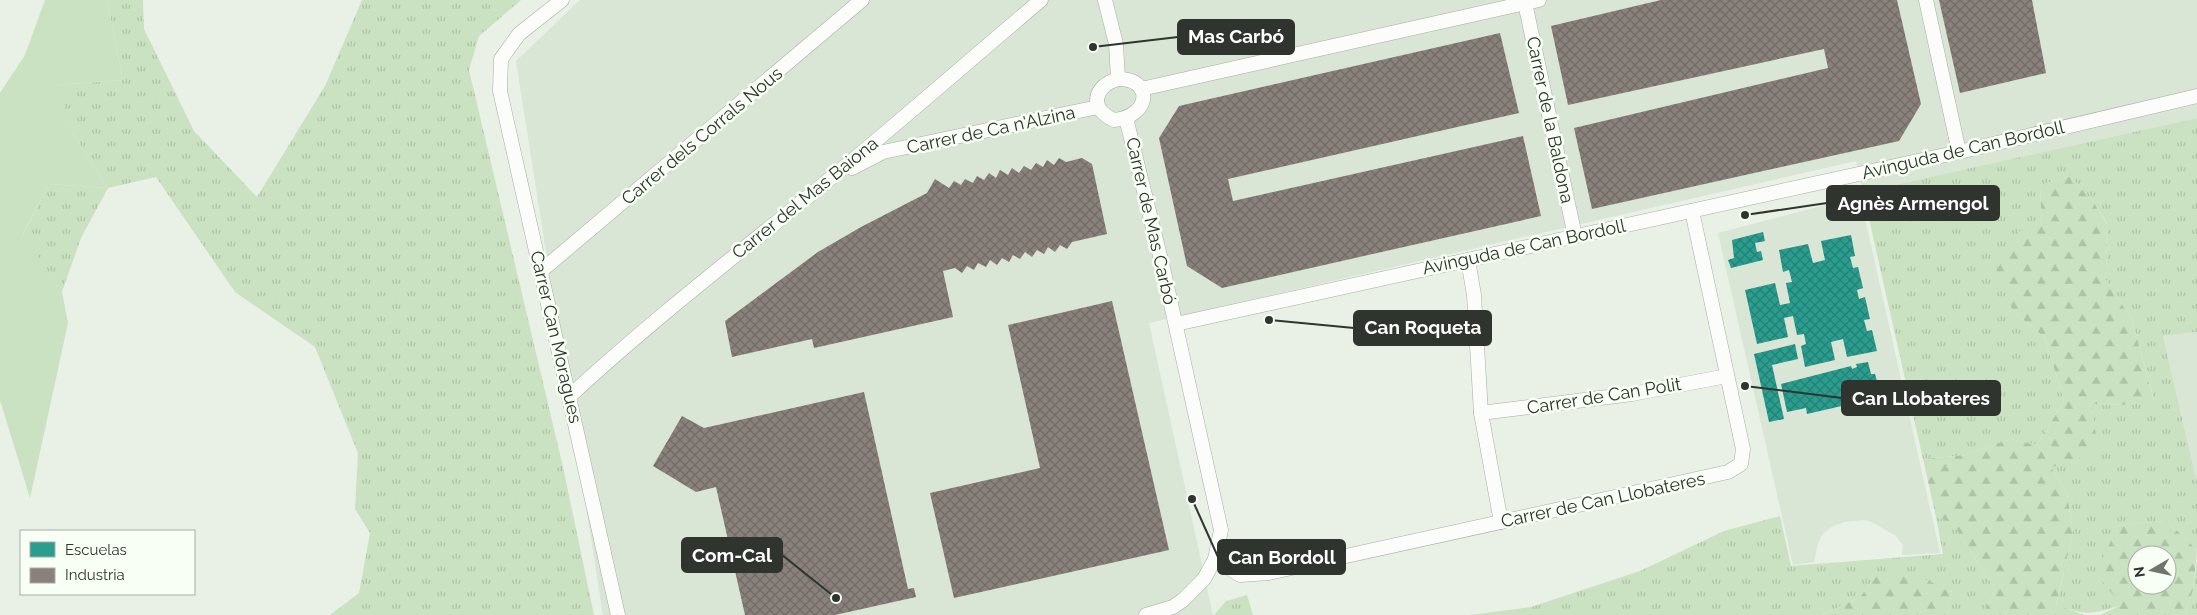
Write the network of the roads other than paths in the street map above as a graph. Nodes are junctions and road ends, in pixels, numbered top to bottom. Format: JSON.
{"nodes":[{"id":1,"x":562,"y":0,"type":"edge"},
{"id":2,"x":862,"y":0,"type":"edge"},
{"id":3,"x":1041,"y":0,"type":"edge"},
{"id":4,"x":1105,"y":0,"type":"edge"},
{"id":5,"x":1539,"y":0,"type":"edge"},
{"id":6,"x":1926,"y":0,"type":"edge"},
{"id":7,"x":1525,"y":3,"type":"junction"},
{"id":8,"x":1118,"y":79,"type":"junction"},
{"id":9,"x":1141,"y":90,"type":"junction"},
{"id":10,"x":2197,"y":96,"type":"edge"},
{"id":11,"x":1098,"y":107,"type":"junction"},
{"id":12,"x":1126,"y":118,"type":"junction"},
{"id":13,"x":1958,"y":152,"type":"junction"},
{"id":14,"x":831,"y":178,"type":"junction"},
{"id":15,"x":1692,"y":210,"type":"junction"},
{"id":16,"x":1575,"y":236,"type":"junction"},
{"id":17,"x":1468,"y":260,"type":"junction"},
{"id":18,"x":541,"y":271,"type":"junction"},
{"id":19,"x":1176,"y":324,"type":"junction"},
{"id":20,"x":1727,"y":376,"type":"junction"},
{"id":21,"x":570,"y":396,"type":"junction"},
{"id":22,"x":1481,"y":413,"type":"junction"},
{"id":23,"x":1500,"y":522,"type":"junction"},
{"id":24,"x":1215,"y":559,"type":"junction"},
{"id":25,"x":618,"y":615,"type":"edge"},
{"id":26,"x":1146,"y":615,"type":"edge"}],
"edges":[{"from":1,"to":18,"type":"street","name":"Carrer Can Moragues"},
{"from":2,"to":18,"type":"street","name":"Carrer dels Corrals Nous"},
{"from":3,"to":14,"type":"street","name":"Carrer del Mas Baiona"},
{"from":4,"to":8,"type":"street"},
{"from":5,"to":7,"type":"street"},
{"from":6,"to":13,"type":"street"},
{"from":7,"to":9,"type":"street"},
{"from":7,"to":16,"type":"street","name":"Carrer de la Baldona"},
{"from":8,"to":9,"type":"street"},
{"from":8,"to":11,"type":"street"},
{"from":9,"to":12,"type":"street"},
{"from":10,"to":13,"type":"street","name":"Avinguda de Can Bordoll"},
{"from":11,"to":12,"type":"street"},
{"from":11,"to":14,"type":"street","name":"Carrer de Ca n'Alzina"},
{"from":12,"to":19,"type":"street","name":"Carrer de Mas Carbó"},
{"from":13,"to":15,"type":"street","name":"Avinguda de Can Bordoll"},
{"from":14,"to":21,"type":"street","name":"Carrer del Mas Baiona"},
{"from":15,"to":16,"type":"street","name":"Avinguda de Can Bordoll"},
{"from":15,"to":20,"type":"street","name":"Carrer de Can Llobateres"},
{"from":16,"to":17,"type":"street","name":"Avinguda de Can Bordoll"},
{"from":17,"to":19,"type":"street","name":"Avinguda de Can Bordoll"},
{"from":17,"to":22,"type":"street"},
{"from":18,"to":21,"type":"street","name":"Carrer Can Moragues"},
{"from":19,"to":24,"type":"street"},
{"from":20,"to":22,"type":"street","name":"Carrer de Can Polit"},
{"from":20,"to":23,"type":"street","name":"Carrer de Can Llobateres"},
{"from":21,"to":25,"type":"street","name":"Carrer Can Moragues"},
{"from":22,"to":23,"type":"street"},
{"from":23,"to":24,"type":"street","name":"Carrer de Can Llobateres"},
{"from":24,"to":26,"type":"street"}]}
